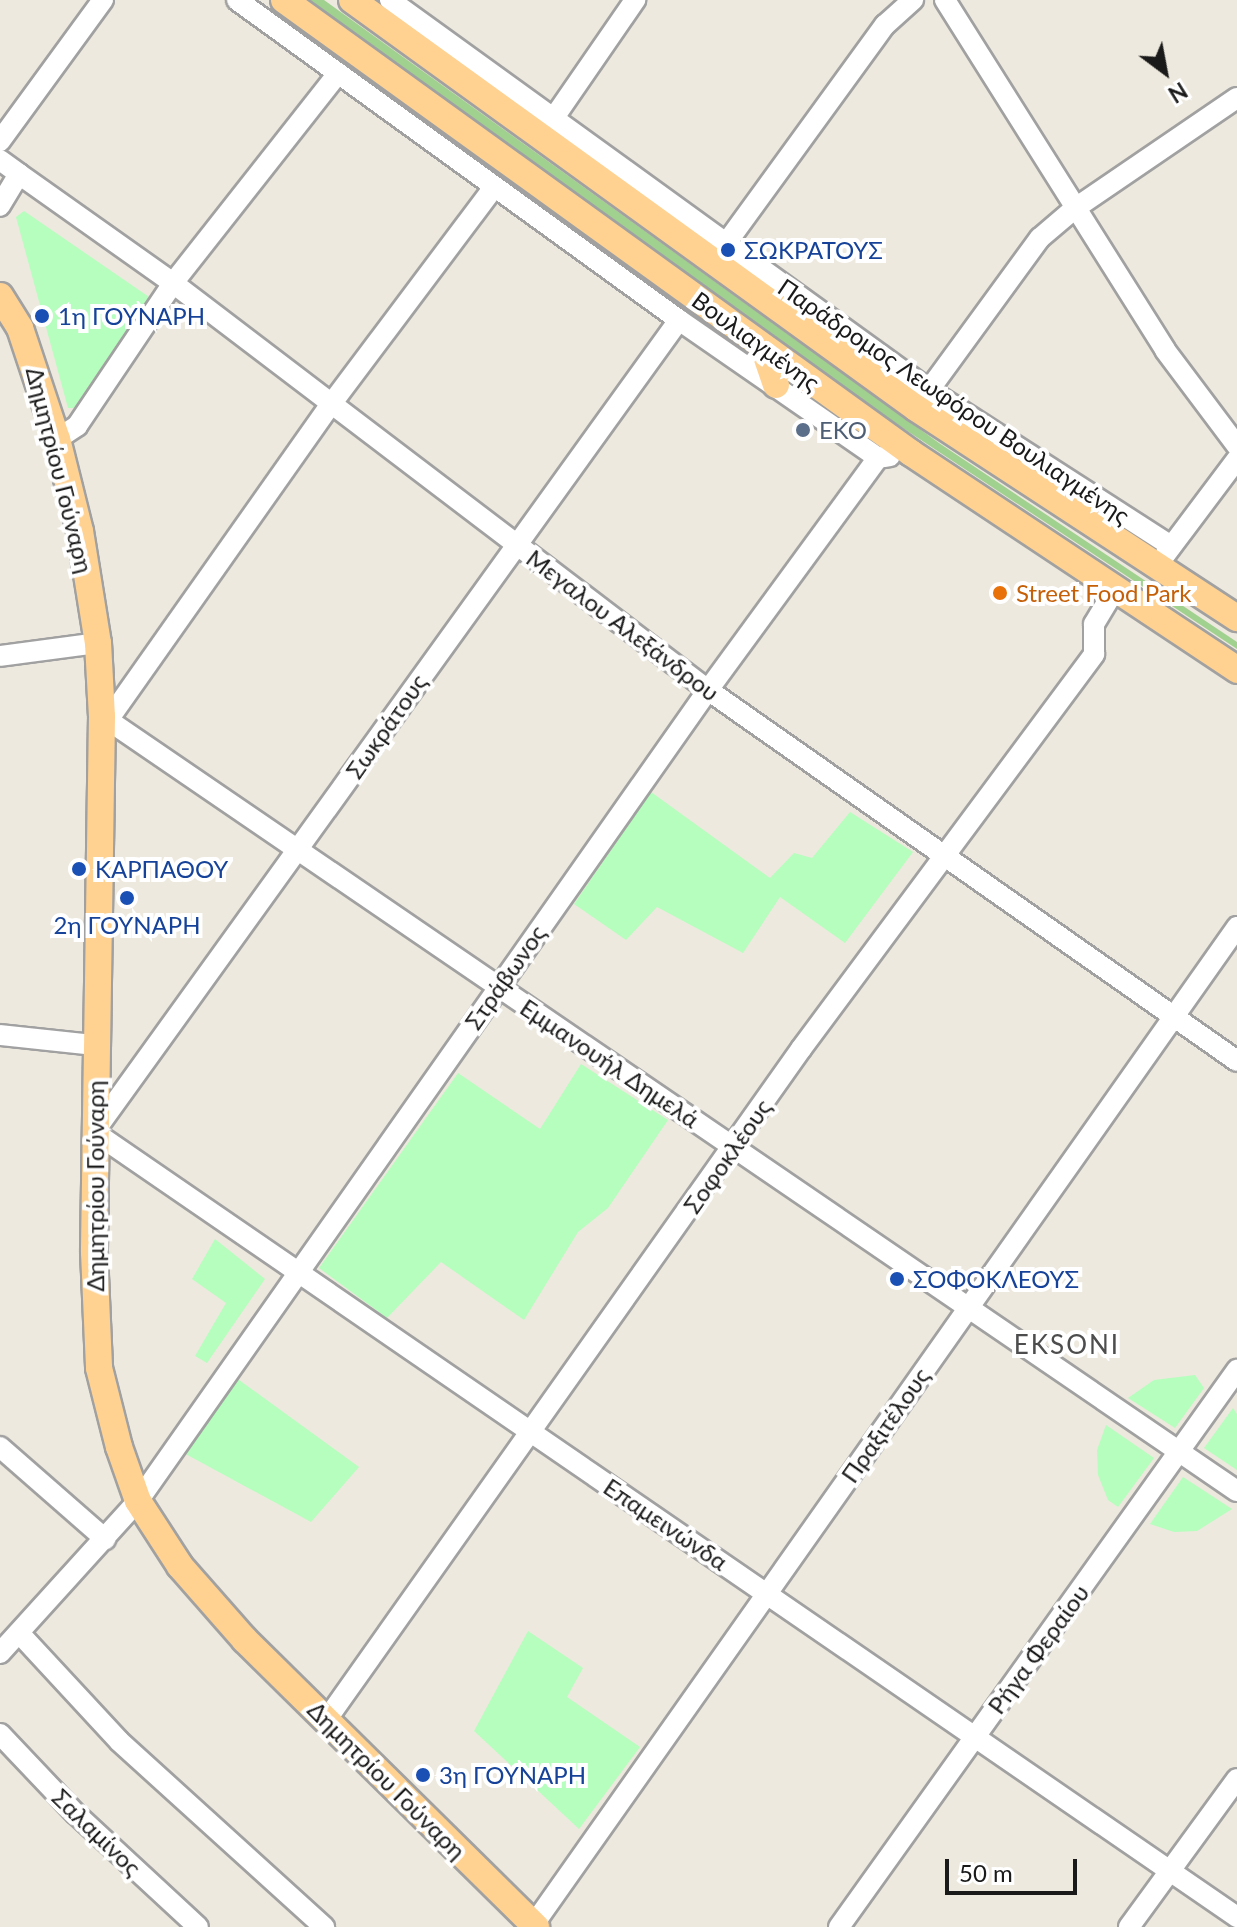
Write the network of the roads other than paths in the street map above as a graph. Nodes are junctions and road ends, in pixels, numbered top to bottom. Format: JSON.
{"nodes":[{"id":1,"x":103,"y":0,"type":"edge"},
{"id":2,"x":237,"y":0,"type":"edge"},
{"id":3,"x":284,"y":0,"type":"edge"},
{"id":4,"x":352,"y":0,"type":"edge"},
{"id":5,"x":390,"y":0,"type":"edge"},
{"id":6,"x":635,"y":0,"type":"edge"},
{"id":7,"x":913,"y":0,"type":"edge"},
{"id":8,"x":945,"y":0,"type":"edge"},
{"id":9,"x":338,"y":73,"type":"junction"},
{"id":10,"x":1237,"y":98,"type":"edge"},
{"id":11,"x":553,"y":119,"type":"junction"},
{"id":12,"x":0,"y":141,"type":"edge"},
{"id":13,"x":0,"y":160,"type":"edge"},
{"id":14,"x":19,"y":174,"type":"junction"},
{"id":15,"x":494,"y":187,"type":"junction"},
{"id":16,"x":0,"y":206,"type":"edge"},
{"id":17,"x":1074,"y":209,"type":"junction"},
{"id":18,"x":725,"y":245,"type":"junction"},
{"id":19,"x":173,"y":283,"type":"junction"},
{"id":20,"x":1,"y":299,"type":"edge"},
{"id":21,"x":679,"y":320,"type":"junction"},
{"id":22,"x":763,"y":347,"type":"junction"},
{"id":23,"x":776,"y":385,"type":"junction"},
{"id":24,"x":929,"y":390,"type":"junction"},
{"id":25,"x":332,"y":403,"type":"junction"},
{"id":26,"x":57,"y":439,"type":"junction"},
{"id":27,"x":1237,"y":446,"type":"edge"},
{"id":28,"x":911,"y":453,"type":"junction"},
{"id":29,"x":878,"y":458,"type":"junction"},
{"id":30,"x":1237,"y":459,"type":"edge"},
{"id":31,"x":515,"y":544,"type":"junction"},
{"id":32,"x":1164,"y":556,"type":"junction"},
{"id":33,"x":1114,"y":591,"type":"junction"},
{"id":34,"x":1237,"y":618,"type":"edge"},
{"id":35,"x":98,"y":643,"type":"junction"},
{"id":36,"x":0,"y":656,"type":"edge"},
{"id":37,"x":1237,"y":670,"type":"edge"},
{"id":38,"x":708,"y":690,"type":"junction"},
{"id":39,"x":105,"y":718,"type":"junction"},
{"id":40,"x":297,"y":850,"type":"junction"},
{"id":41,"x":944,"y":854,"type":"junction"},
{"id":42,"x":1237,"y":927,"type":"edge"},
{"id":43,"x":497,"y":986,"type":"junction"},
{"id":44,"x":1174,"y":1015,"type":"junction"},
{"id":45,"x":0,"y":1035,"type":"edge"},
{"id":46,"x":94,"y":1045,"type":"junction"},
{"id":47,"x":1237,"y":1061,"type":"edge"},
{"id":48,"x":94,"y":1132,"type":"junction"},
{"id":49,"x":734,"y":1149,"type":"junction"},
{"id":50,"x":300,"y":1273,"type":"junction"},
{"id":51,"x":968,"y":1309,"type":"junction"},
{"id":52,"x":1237,"y":1370,"type":"edge"},
{"id":53,"x":530,"y":1431,"type":"junction"},
{"id":54,"x":0,"y":1447,"type":"edge"},
{"id":55,"x":1178,"y":1453,"type":"junction"},
{"id":56,"x":1237,"y":1491,"type":"edge"},
{"id":57,"x":138,"y":1501,"type":"junction"},
{"id":58,"x":105,"y":1539,"type":"junction"},
{"id":59,"x":766,"y":1594,"type":"junction"},
{"id":60,"x":21,"y":1635,"type":"junction"},
{"id":61,"x":0,"y":1653,"type":"edge"},
{"id":62,"x":327,"y":1719,"type":"junction"},
{"id":63,"x":0,"y":1734,"type":"edge"},
{"id":64,"x":975,"y":1737,"type":"junction"},
{"id":65,"x":1237,"y":1779,"type":"edge"},
{"id":66,"x":1171,"y":1872,"type":"junction"},
{"id":67,"x":1237,"y":1917,"type":"edge"},
{"id":68,"x":535,"y":1926,"type":"edge"},
{"id":69,"x":198,"y":1927,"type":"edge"},
{"id":70,"x":324,"y":1927,"type":"edge"},
{"id":71,"x":839,"y":1927,"type":"edge"},
{"id":72,"x":1129,"y":1927,"type":"edge"}],
"edges":[{"from":1,"to":12,"type":"street"},
{"from":2,"to":9,"type":"street"},
{"from":3,"to":22,"type":"main road","name":"Βουλιαγμένης"},
{"from":4,"to":32,"type":"main road","name":"Βουλιαγμένης"},
{"from":5,"to":11,"type":"street","name":"Παράδρομος Λεωφόρου Βουλιαγμένης"},
{"from":6,"to":11,"type":"street"},
{"from":7,"to":18,"type":"street"},
{"from":8,"to":17,"type":"street"},
{"from":9,"to":15,"type":"street"},
{"from":9,"to":19,"type":"street"},
{"from":10,"to":17,"type":"street"},
{"from":11,"to":18,"type":"street","name":"Παράδρομος Λεωφόρου Βουλιαγμένης"},
{"from":13,"to":14,"type":"street","name":"Μεγαλου Αλεξάνδρου"},
{"from":14,"to":16,"type":"street"},
{"from":14,"to":19,"type":"street","name":"Μεγαλου Αλεξάνδρου"},
{"from":15,"to":21,"type":"street"},
{"from":15,"to":25,"type":"street"},
{"from":17,"to":24,"type":"street"},
{"from":17,"to":27,"type":"street"},
{"from":18,"to":24,"type":"street","name":"Παράδρομος Λεωφόρου Βουλιαγμένης"},
{"from":19,"to":25,"type":"street","name":"Μεγαλου Αλεξάνδρου"},
{"from":19,"to":26,"type":"street"},
{"from":20,"to":26,"type":"main road","name":"Δημητρίου Γούναρη"},
{"from":21,"to":23,"type":"street"},
{"from":21,"to":31,"type":"street","name":"Σωκράτους"},
{"from":22,"to":23,"type":"main road"},
{"from":22,"to":28,"type":"main road","name":"Βουλιαγμένης"},
{"from":23,"to":29,"type":"street"},
{"from":24,"to":32,"type":"street","name":"Παράδρομος Λεωφόρου Βουλιαγμένης"},
{"from":25,"to":31,"type":"street","name":"Μεγαλου Αλεξάνδρου"},
{"from":25,"to":39,"type":"street"},
{"from":26,"to":35,"type":"main road","name":"Δημητρίου Γούναρη"},
{"from":28,"to":29,"type":"street"},
{"from":28,"to":33,"type":"main road","name":"Βουλιαγμένης"},
{"from":29,"to":38,"type":"street","name":"Στράβωνος"},
{"from":30,"to":32,"type":"street"},
{"from":31,"to":38,"type":"street","name":"Μεγαλου Αλεξάνδρου"},
{"from":31,"to":40,"type":"street","name":"Σωκράτους"},
{"from":32,"to":34,"type":"main road","name":"Βουλιαγμένης"},
{"from":33,"to":37,"type":"main road","name":"Βουλιαγμένης"},
{"from":33,"to":41,"type":"street","name":"Σοφοκλέους"},
{"from":35,"to":36,"type":"street"},
{"from":35,"to":39,"type":"main road","name":"Δημητρίου Γούναρη"},
{"from":38,"to":41,"type":"street","name":"Μεγαλου Αλεξάνδρου"},
{"from":38,"to":43,"type":"street","name":"Στράβωνος"},
{"from":39,"to":40,"type":"street","name":"Εμμανουήλ Δημελά"},
{"from":39,"to":46,"type":"main road","name":"Δημητρίου Γούναρη"},
{"from":40,"to":43,"type":"street","name":"Εμμανουήλ Δημελά"},
{"from":40,"to":48,"type":"street","name":"Σωκράτους"},
{"from":41,"to":44,"type":"street","name":"Μεγαλου Αλεξάνδρου"},
{"from":41,"to":49,"type":"street","name":"Σοφοκλέους"},
{"from":42,"to":44,"type":"street","name":"Πραξιτέλους"},
{"from":43,"to":49,"type":"street","name":"Εμμανουήλ Δημελά"},
{"from":43,"to":50,"type":"street","name":"Στράβωνος"},
{"from":44,"to":47,"type":"street","name":"Μεγαλου Αλεξάνδρου"},
{"from":44,"to":51,"type":"street","name":"Πραξιτέλους"},
{"from":45,"to":46,"type":"street"},
{"from":46,"to":48,"type":"main road","name":"Δημητρίου Γούναρη"},
{"from":48,"to":50,"type":"street","name":"Επαμεινώνδα"},
{"from":48,"to":57,"type":"main road","name":"Δημητρίου Γούναρη"},
{"from":49,"to":51,"type":"street","name":"Εμμανουήλ Δημελά"},
{"from":49,"to":53,"type":"street","name":"Σοφοκλέους"},
{"from":50,"to":53,"type":"street","name":"Επαμεινώνδα"},
{"from":50,"to":57,"type":"street","name":"Στράβωνος"},
{"from":51,"to":55,"type":"street","name":"Εμμανουήλ Δημελά"},
{"from":51,"to":59,"type":"street","name":"Πραξιτέλους"},
{"from":52,"to":55,"type":"street","name":"Ρήγα Φεραίου"},
{"from":53,"to":59,"type":"street","name":"Επαμεινώνδα"},
{"from":53,"to":62,"type":"street","name":"Σοφοκλέους"},
{"from":54,"to":58,"type":"street"},
{"from":55,"to":56,"type":"street","name":"Εμμανουήλ Δημελά"},
{"from":55,"to":64,"type":"street","name":"Ρήγα Φεραίου"},
{"from":57,"to":58,"type":"street","name":"Στράβωνος"},
{"from":57,"to":62,"type":"main road","name":"Δημητρίου Γούναρη"},
{"from":58,"to":60,"type":"street","name":"Στράβωνος"},
{"from":59,"to":64,"type":"street","name":"Επαμεινώνδα"},
{"from":59,"to":68,"type":"street","name":"Πραξιτέλους"},
{"from":60,"to":61,"type":"street","name":"Στράβωνος"},
{"from":60,"to":70,"type":"street"},
{"from":62,"to":68,"type":"main road","name":"Δημητρίου Γούναρη"},
{"from":63,"to":69,"type":"street","name":"Σαλαμίνος"},
{"from":64,"to":66,"type":"street","name":"Επαμεινώνδα"},
{"from":64,"to":71,"type":"street","name":"Ρήγα Φεραίου"},
{"from":65,"to":66,"type":"street"},
{"from":66,"to":67,"type":"street","name":"Επαμεινώνδα"},
{"from":66,"to":72,"type":"street"}]}
